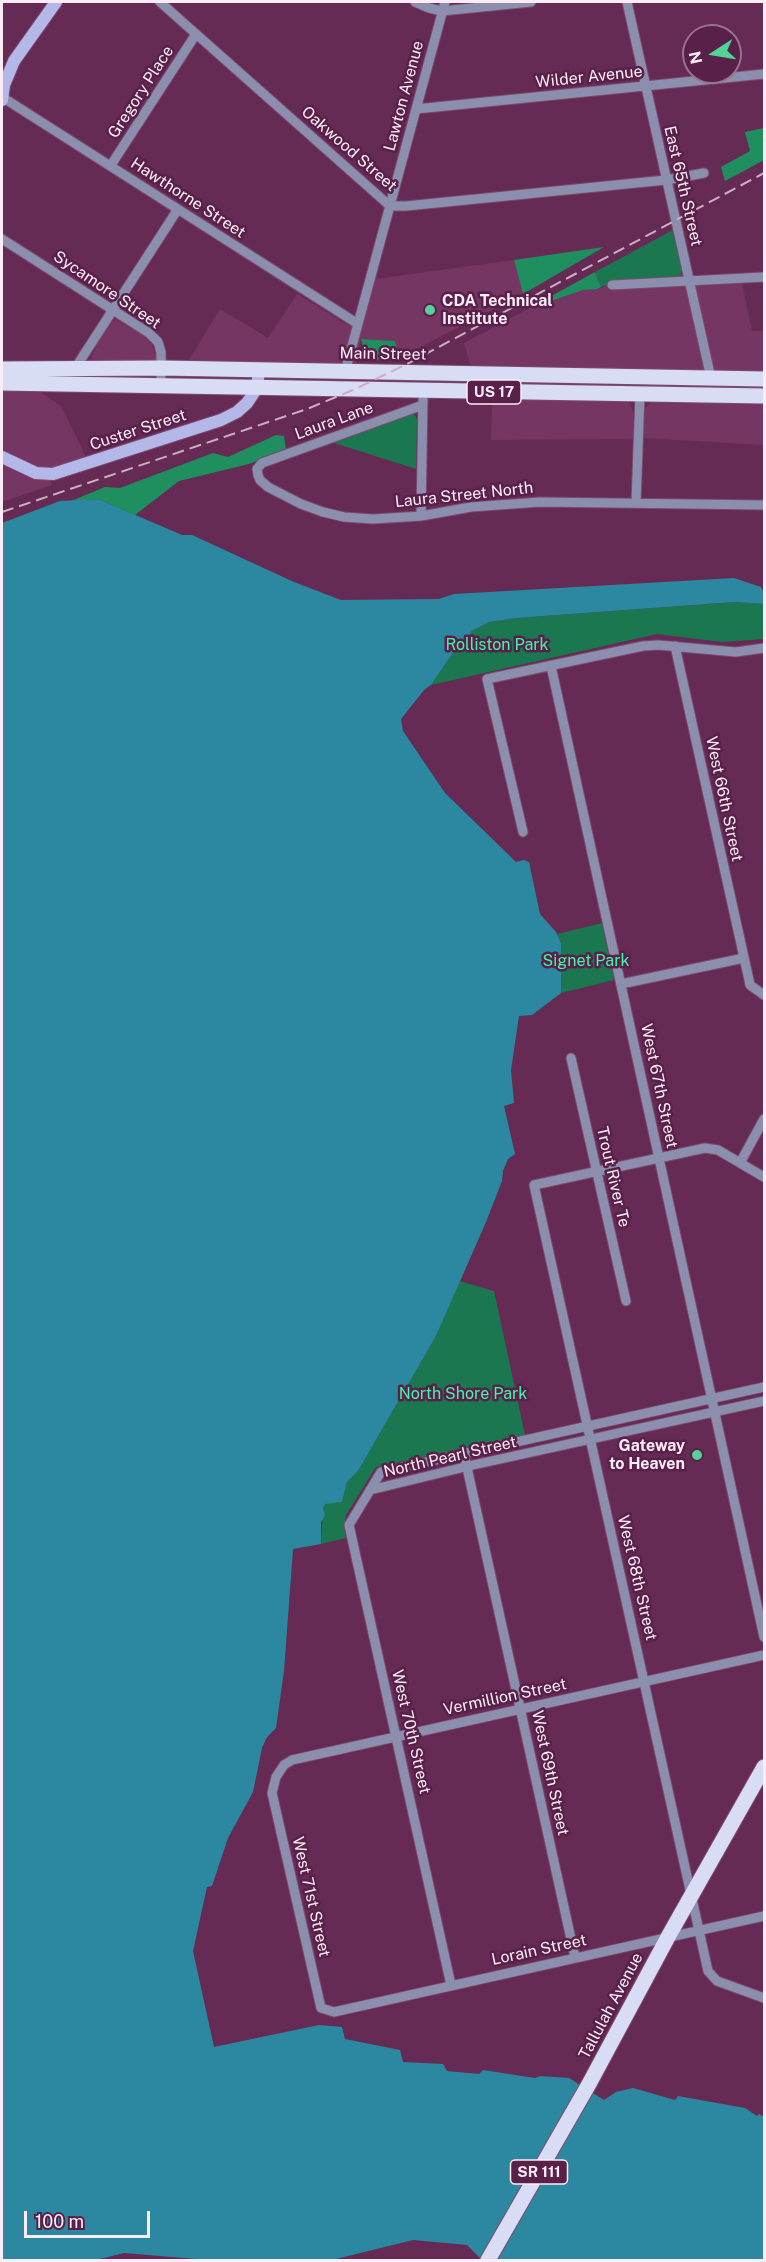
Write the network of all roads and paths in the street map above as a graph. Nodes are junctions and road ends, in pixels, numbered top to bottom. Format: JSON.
{"nodes":[{"id":1,"x":56,"y":2,"type":"edge"},
{"id":2,"x":160,"y":2,"type":"edge"},
{"id":3,"x":415,"y":2,"type":"edge"},
{"id":4,"x":531,"y":2,"type":"edge"},
{"id":5,"x":627,"y":2,"type":"edge"},
{"id":6,"x":443,"y":6,"type":"edge"},
{"id":7,"x":196,"y":34,"type":"junction"},
{"id":8,"x":765,"y":74,"type":"edge"},
{"id":9,"x":646,"y":86,"type":"junction"},
{"id":10,"x":2,"y":99,"type":"edge"},
{"id":11,"x":416,"y":109,"type":"junction"},
{"id":12,"x":111,"y":165,"type":"junction"},
{"id":13,"x":704,"y":174,"type":"dead end"},
{"id":14,"x":666,"y":180,"type":"junction"},
{"id":15,"x":390,"y":206,"type":"junction"},
{"id":16,"x":178,"y":209,"type":"junction"},
{"id":17,"x":2,"y":239,"type":"edge"},
{"id":18,"x":765,"y":277,"type":"edge"},
{"id":19,"x":689,"y":281,"type":"junction"},
{"id":20,"x":612,"y":285,"type":"dead end"},
{"id":21,"x":113,"y":309,"type":"junction"},
{"id":22,"x":358,"y":324,"type":"junction"},
{"id":23,"x":76,"y":368,"type":"junction"},
{"id":24,"x":162,"y":368,"type":"junction"},
{"id":25,"x":2,"y":369,"type":"edge"},
{"id":26,"x":259,"y":370,"type":"junction"},
{"id":27,"x":345,"y":372,"type":"junction"},
{"id":28,"x":483,"y":374,"type":"junction"},
{"id":29,"x":711,"y":378,"type":"junction"},
{"id":30,"x":765,"y":379,"type":"edge"},
{"id":31,"x":2,"y":383,"type":"edge"},
{"id":32,"x":161,"y":386,"type":"junction"},
{"id":33,"x":256,"y":388,"type":"junction"},
{"id":34,"x":483,"y":392,"type":"junction"},
{"id":35,"x":589,"y":393,"type":"junction"},
{"id":36,"x":639,"y":394,"type":"junction"},
{"id":37,"x":765,"y":396,"type":"edge"},
{"id":38,"x":423,"y":398,"type":"junction"},
{"id":39,"x":2,"y":457,"type":"edge"},
{"id":40,"x":257,"y":469,"type":"joint"},
{"id":41,"x":636,"y":503,"type":"junction"},
{"id":42,"x":765,"y":505,"type":"edge"},
{"id":43,"x":421,"y":516,"type":"junction"},
{"id":44,"x":675,"y":646,"type":"junction"},
{"id":45,"x":765,"y":648,"type":"edge"},
{"id":46,"x":551,"y":666,"type":"junction"},
{"id":47,"x":523,"y":832,"type":"dead end"},
{"id":48,"x":744,"y":958,"type":"junction"},
{"id":49,"x":621,"y":984,"type":"junction"},
{"id":50,"x":765,"y":995,"type":"edge"},
{"id":51,"x":571,"y":1058,"type":"dead end"},
{"id":52,"x":765,"y":1119,"type":"edge"},
{"id":53,"x":660,"y":1157,"type":"junction"},
{"id":54,"x":740,"y":1163,"type":"junction"},
{"id":55,"x":597,"y":1172,"type":"junction"},
{"id":56,"x":765,"y":1177,"type":"edge"},
{"id":57,"x":626,"y":1301,"type":"dead end"},
{"id":58,"x":765,"y":1387,"type":"edge"},
{"id":59,"x":712,"y":1398,"type":"junction"},
{"id":60,"x":765,"y":1401,"type":"edge"},
{"id":61,"x":715,"y":1412,"type":"junction"},
{"id":62,"x":588,"y":1426,"type":"junction"},
{"id":63,"x":591,"y":1440,"type":"junction"},
{"id":64,"x":464,"y":1454,"type":"junction"},
{"id":65,"x":467,"y":1467,"type":"junction"},
{"id":66,"x":370,"y":1491,"type":"junction"},
{"id":67,"x":765,"y":1636,"type":"edge"},
{"id":68,"x":765,"y":1655,"type":"edge"},
{"id":69,"x":645,"y":1681,"type":"junction"},
{"id":70,"x":521,"y":1709,"type":"junction"},
{"id":71,"x":397,"y":1736,"type":"junction"},
{"id":72,"x":765,"y":1767,"type":"edge"},
{"id":73,"x":272,"y":1793,"type":"joint"},
{"id":74,"x":692,"y":1894,"type":"junction"},
{"id":75,"x":765,"y":1916,"type":"edge"},
{"id":76,"x":700,"y":1930,"type":"junction"},
{"id":77,"x":668,"y":1937,"type":"junction"},
{"id":78,"x":575,"y":1957,"type":"junction"},
{"id":79,"x":451,"y":1985,"type":"junction"},
{"id":80,"x":765,"y":1998,"type":"edge"},
{"id":81,"x":321,"y":2008,"type":"joint"},
{"id":82,"x":488,"y":2260,"type":"edge"}],
"edges":[{"from":1,"to":10,"type":"street"},
{"from":2,"to":7,"type":"street","name":"Oakwood Street"},
{"from":3,"to":6,"type":"street"},
{"from":4,"to":6,"type":"street"},
{"from":5,"to":9,"type":"street","name":"East 65th Street"},
{"from":6,"to":11,"type":"street","name":"Lawton Avenue"},
{"from":7,"to":12,"type":"street","name":"Gregory Place"},
{"from":7,"to":15,"type":"street","name":"Oakwood Street"},
{"from":8,"to":9,"type":"street","name":"Wilder Avenue"},
{"from":9,"to":11,"type":"street","name":"Wilder Avenue"},
{"from":9,"to":14,"type":"street","name":"East 65th Street"},
{"from":10,"to":12,"type":"street","name":"Hawthorne Street"},
{"from":11,"to":15,"type":"street","name":"Lawton Avenue"},
{"from":12,"to":16,"type":"street","name":"Hawthorne Street"},
{"from":13,"to":14,"type":"street","name":"Oakwood Street"},
{"from":14,"to":15,"type":"street","name":"Oakwood Street"},
{"from":14,"to":19,"type":"street","name":"East 65th Street"},
{"from":15,"to":22,"type":"street","name":"Lawton Avenue"},
{"from":16,"to":21,"type":"street"},
{"from":16,"to":22,"type":"street","name":"Hawthorne Street"},
{"from":17,"to":21,"type":"street","name":"Sycamore Street"},
{"from":18,"to":19,"type":"street"},
{"from":19,"to":20,"type":"street"},
{"from":19,"to":29,"type":"street","name":"East 65th Street"},
{"from":21,"to":23,"type":"street"},
{"from":21,"to":24,"type":"street","name":"Sycamore Street"},
{"from":22,"to":27,"type":"street","name":"Lawton Avenue"},
{"from":23,"to":24,"type":"main road","name":"Main Street","number":"US 17"},
{"from":23,"to":25,"type":"main road","name":"Main Street","number":"US 17"},
{"from":24,"to":26,"type":"main road","name":"Main Street","number":"US 17"},
{"from":24,"to":32,"type":"street","name":"Sycamore Street"},
{"from":26,"to":27,"type":"main road","name":"Main Street","number":"US 17"},
{"from":26,"to":33,"type":"street"},
{"from":27,"to":28,"type":"main road","name":"Main Street","number":"US 17"},
{"from":28,"to":29,"type":"main road","name":"Main Street","number":"US 17"},
{"from":28,"to":34,"type":"street"},
{"from":29,"to":30,"type":"main road","name":"Main Street","number":"US 17"},
{"from":29,"to":35,"type":"main road"},
{"from":31,"to":32,"type":"main road","number":"US 17"},
{"from":32,"to":33,"type":"main road","number":"US 17"},
{"from":33,"to":38,"type":"main road","number":"US 17"},
{"from":33,"to":39,"type":"street","name":"Custer Street"},
{"from":34,"to":35,"type":"main road","number":"US 17"},
{"from":34,"to":38,"type":"main road","number":"US 17"},
{"from":35,"to":36,"type":"main road","number":"US 17"},
{"from":36,"to":37,"type":"main road","number":"US 17"},
{"from":36,"to":41,"type":"street"},
{"from":38,"to":40,"type":"street","name":"Laura Lane"},
{"from":38,"to":43,"type":"street"},
{"from":40,"to":43,"type":"street","name":"Laura Street North"},
{"from":41,"to":42,"type":"street","name":"Laura Street North"},
{"from":41,"to":43,"type":"street","name":"Laura Street North"},
{"from":44,"to":45,"type":"street"},
{"from":44,"to":46,"type":"street"},
{"from":44,"to":48,"type":"street","name":"West 66th Street"},
{"from":46,"to":47,"type":"street"},
{"from":46,"to":49,"type":"street","name":"West 67th Street"},
{"from":48,"to":49,"type":"street"},
{"from":48,"to":50,"type":"street","name":"West 66th Street"},
{"from":49,"to":53,"type":"street","name":"West 67th Street"},
{"from":51,"to":55,"type":"street","name":"Trout River Te"},
{"from":52,"to":54,"type":"street"},
{"from":53,"to":54,"type":"street"},
{"from":53,"to":55,"type":"street"},
{"from":53,"to":59,"type":"street","name":"West 67th Street"},
{"from":54,"to":56,"type":"street"},
{"from":55,"to":57,"type":"street","name":"Trout River Te"},
{"from":55,"to":62,"type":"street","name":"West 68th Street"},
{"from":58,"to":59,"type":"street","name":"North Pearl Street"},
{"from":59,"to":61,"type":"street","name":"West 67th Street"},
{"from":59,"to":62,"type":"street","name":"North Pearl Street"},
{"from":60,"to":61,"type":"street","name":"North Pearl Street"},
{"from":61,"to":63,"type":"street","name":"North Pearl Street"},
{"from":61,"to":67,"type":"street","name":"West 67th Street"},
{"from":62,"to":63,"type":"street","name":"West 68th Street"},
{"from":62,"to":64,"type":"street","name":"North Pearl Street"},
{"from":63,"to":65,"type":"street","name":"North Pearl Street"},
{"from":63,"to":69,"type":"street","name":"West 68th Street"},
{"from":64,"to":65,"type":"street","name":"West 69th Street"},
{"from":64,"to":66,"type":"street","name":"North Pearl Street"},
{"from":65,"to":66,"type":"street","name":"North Pearl Street"},
{"from":65,"to":70,"type":"street","name":"West 69th Street"},
{"from":66,"to":71,"type":"street","name":"West 70th Street"},
{"from":68,"to":69,"type":"street","name":"Vermillion Street"},
{"from":69,"to":70,"type":"street","name":"Vermillion Street"},
{"from":69,"to":74,"type":"street","name":"West 68th Street"},
{"from":70,"to":71,"type":"street","name":"Vermillion Street"},
{"from":70,"to":78,"type":"street","name":"West 69th Street"},
{"from":71,"to":73,"type":"street","name":"Vermillion Street"},
{"from":71,"to":79,"type":"street","name":"West 70th Street"},
{"from":72,"to":74,"type":"main road","name":"Tallulah Avenue","number":"SR 111"},
{"from":73,"to":81,"type":"street","name":"West 71st Street"},
{"from":74,"to":76,"type":"street","name":"West 68th Street"},
{"from":74,"to":77,"type":"main road","name":"Tallulah Avenue","number":"SR 111"},
{"from":75,"to":76,"type":"street","name":"Lorain Street"},
{"from":76,"to":77,"type":"street","name":"Lorain Street"},
{"from":76,"to":80,"type":"street","name":"West 68th Street"},
{"from":77,"to":78,"type":"street","name":"Lorain Street"},
{"from":77,"to":82,"type":"main road","name":"Tallulah Avenue","number":"SR 111"},
{"from":78,"to":79,"type":"street","name":"Lorain Street"},
{"from":79,"to":81,"type":"street","name":"Lorain Street"}]}
